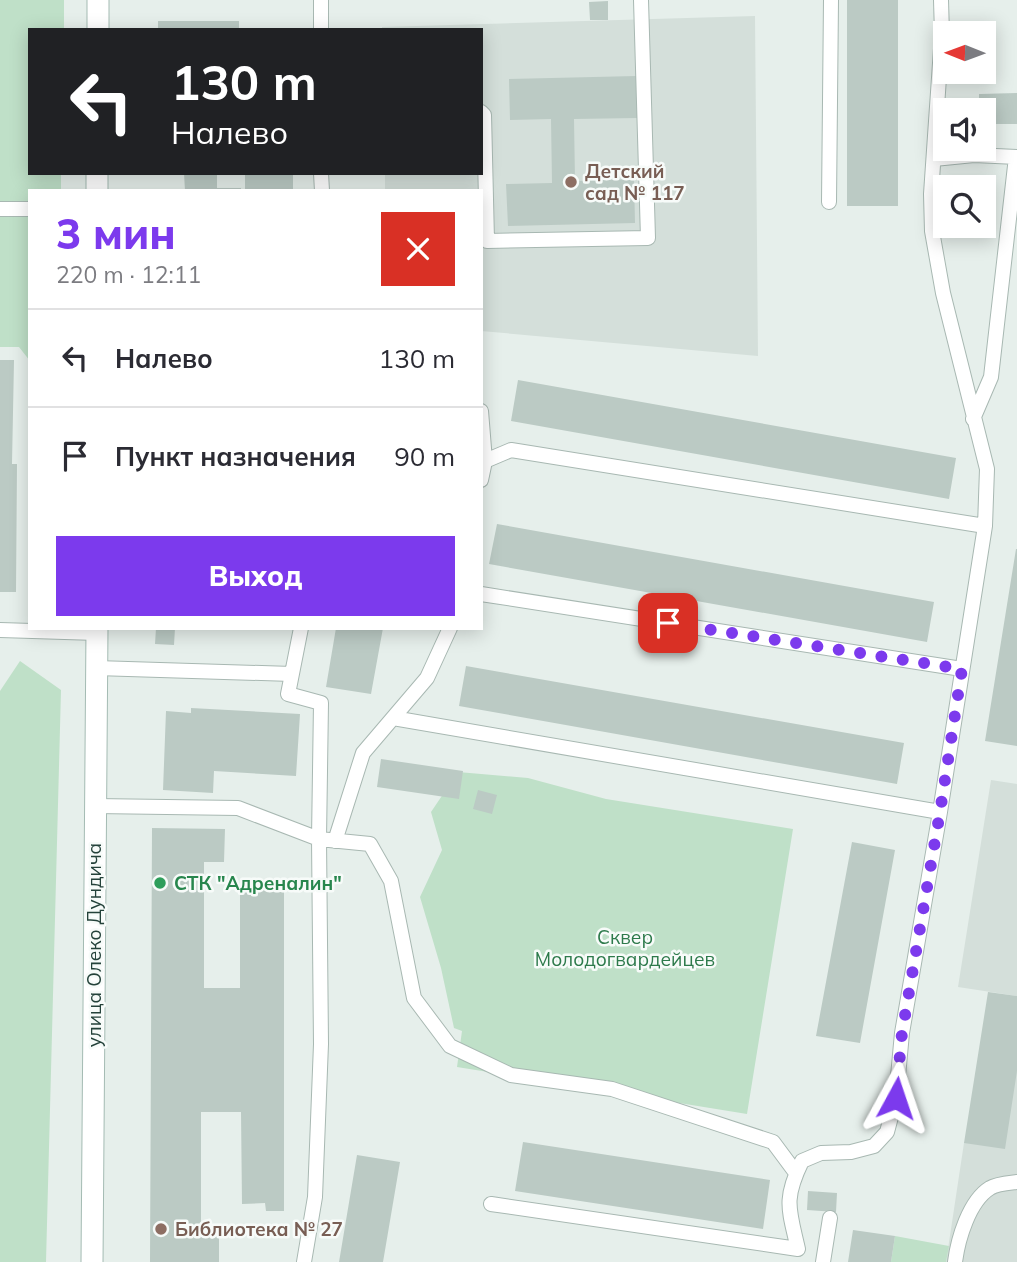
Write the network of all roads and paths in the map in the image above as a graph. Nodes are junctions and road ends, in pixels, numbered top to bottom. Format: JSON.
{"nodes":[{"id":1,"x":98,"y":0,"type":"edge"},
{"id":2,"x":321,"y":0,"type":"edge"},
{"id":3,"x":641,"y":0,"type":"edge"},
{"id":4,"x":831,"y":0,"type":"edge"},
{"id":5,"x":942,"y":0,"type":"edge"},
{"id":6,"x":98,"y":28,"type":"edge"},
{"id":7,"x":321,"y":28,"type":"edge"},
{"id":8,"x":938,"y":98,"type":"edge"},
{"id":9,"x":483,"y":114,"type":"edge"},
{"id":10,"x":996,"y":156,"type":"edge"},
{"id":11,"x":1017,"y":157,"type":"edge"},
{"id":12,"x":934,"y":161,"type":"edge"},
{"id":13,"x":830,"y":202,"type":"dead end"},
{"id":14,"x":0,"y":209,"type":"edge"},
{"id":15,"x":28,"y":209,"type":"edge"},
{"id":16,"x":973,"y":419,"type":"junction"},
{"id":17,"x":483,"y":436,"type":"edge"},
{"id":18,"x":485,"y":461,"type":"junction"},
{"id":19,"x":483,"y":470,"type":"edge"},
{"id":20,"x":985,"y":526,"type":"junction"},
{"id":21,"x":483,"y":594,"type":"edge"},
{"id":22,"x":0,"y":630,"type":"edge"},
{"id":23,"x":301,"y":630,"type":"edge"},
{"id":24,"x":449,"y":630,"type":"edge"},
{"id":25,"x":97,"y":631,"type":"edge"},
{"id":26,"x":96,"y":668,"type":"junction"},
{"id":27,"x":962,"y":669,"type":"junction"},
{"id":28,"x":292,"y":674,"type":"junction"},
{"id":29,"x":393,"y":718,"type":"junction"},
{"id":30,"x":95,"y":806,"type":"junction"},
{"id":31,"x":940,"y":812,"type":"junction"},
{"id":32,"x":320,"y":839,"type":"junction"},
{"id":33,"x":335,"y":841,"type":"junction"},
{"id":34,"x":796,"y":1173,"type":"junction"},
{"id":35,"x":1017,"y":1182,"type":"edge"},
{"id":36,"x":491,"y":1204,"type":"dead end"},
{"id":37,"x":830,"y":1218,"type":"dead end"},
{"id":38,"x":797,"y":1256,"type":"edge"},
{"id":39,"x":92,"y":1262,"type":"edge"},
{"id":40,"x":304,"y":1262,"type":"edge"},
{"id":41,"x":823,"y":1262,"type":"edge"},
{"id":42,"x":955,"y":1262,"type":"edge"}],
"edges":[{"from":1,"to":6,"type":"street"},
{"from":2,"to":7,"type":"lane"},
{"from":3,"to":9,"type":"lane"},
{"from":4,"to":13,"type":"lane"},
{"from":5,"to":8,"type":"lane"},
{"from":10,"to":11,"type":"lane"},
{"from":11,"to":16,"type":"lane"},
{"from":12,"to":16,"type":"lane"},
{"from":14,"to":15,"type":"lane"},
{"from":16,"to":20,"type":"lane"},
{"from":17,"to":18,"type":"lane"},
{"from":18,"to":19,"type":"lane"},
{"from":18,"to":20,"type":"lane"},
{"from":20,"to":27,"type":"lane"},
{"from":21,"to":27,"type":"lane"},
{"from":22,"to":25,"type":"lane"},
{"from":23,"to":28,"type":"lane"},
{"from":24,"to":29,"type":"lane"},
{"from":25,"to":26,"type":"street","name":"улица Олеко Дундича"},
{"from":26,"to":28,"type":"lane"},
{"from":26,"to":30,"type":"street","name":"улица Олеко Дундича"},
{"from":27,"to":31,"type":"lane"},
{"from":28,"to":32,"type":"lane"},
{"from":29,"to":31,"type":"lane"},
{"from":29,"to":33,"type":"lane"},
{"from":30,"to":32,"type":"lane"},
{"from":30,"to":39,"type":"street","name":"улица Олеко Дундича"},
{"from":31,"to":34,"type":"lane"},
{"from":32,"to":33,"type":"lane"},
{"from":32,"to":40,"type":"lane"},
{"from":33,"to":34,"type":"lane"},
{"from":34,"to":38,"type":"lane"},
{"from":35,"to":42,"type":"lane"},
{"from":36,"to":38,"type":"lane"},
{"from":37,"to":41,"type":"lane"}]}
